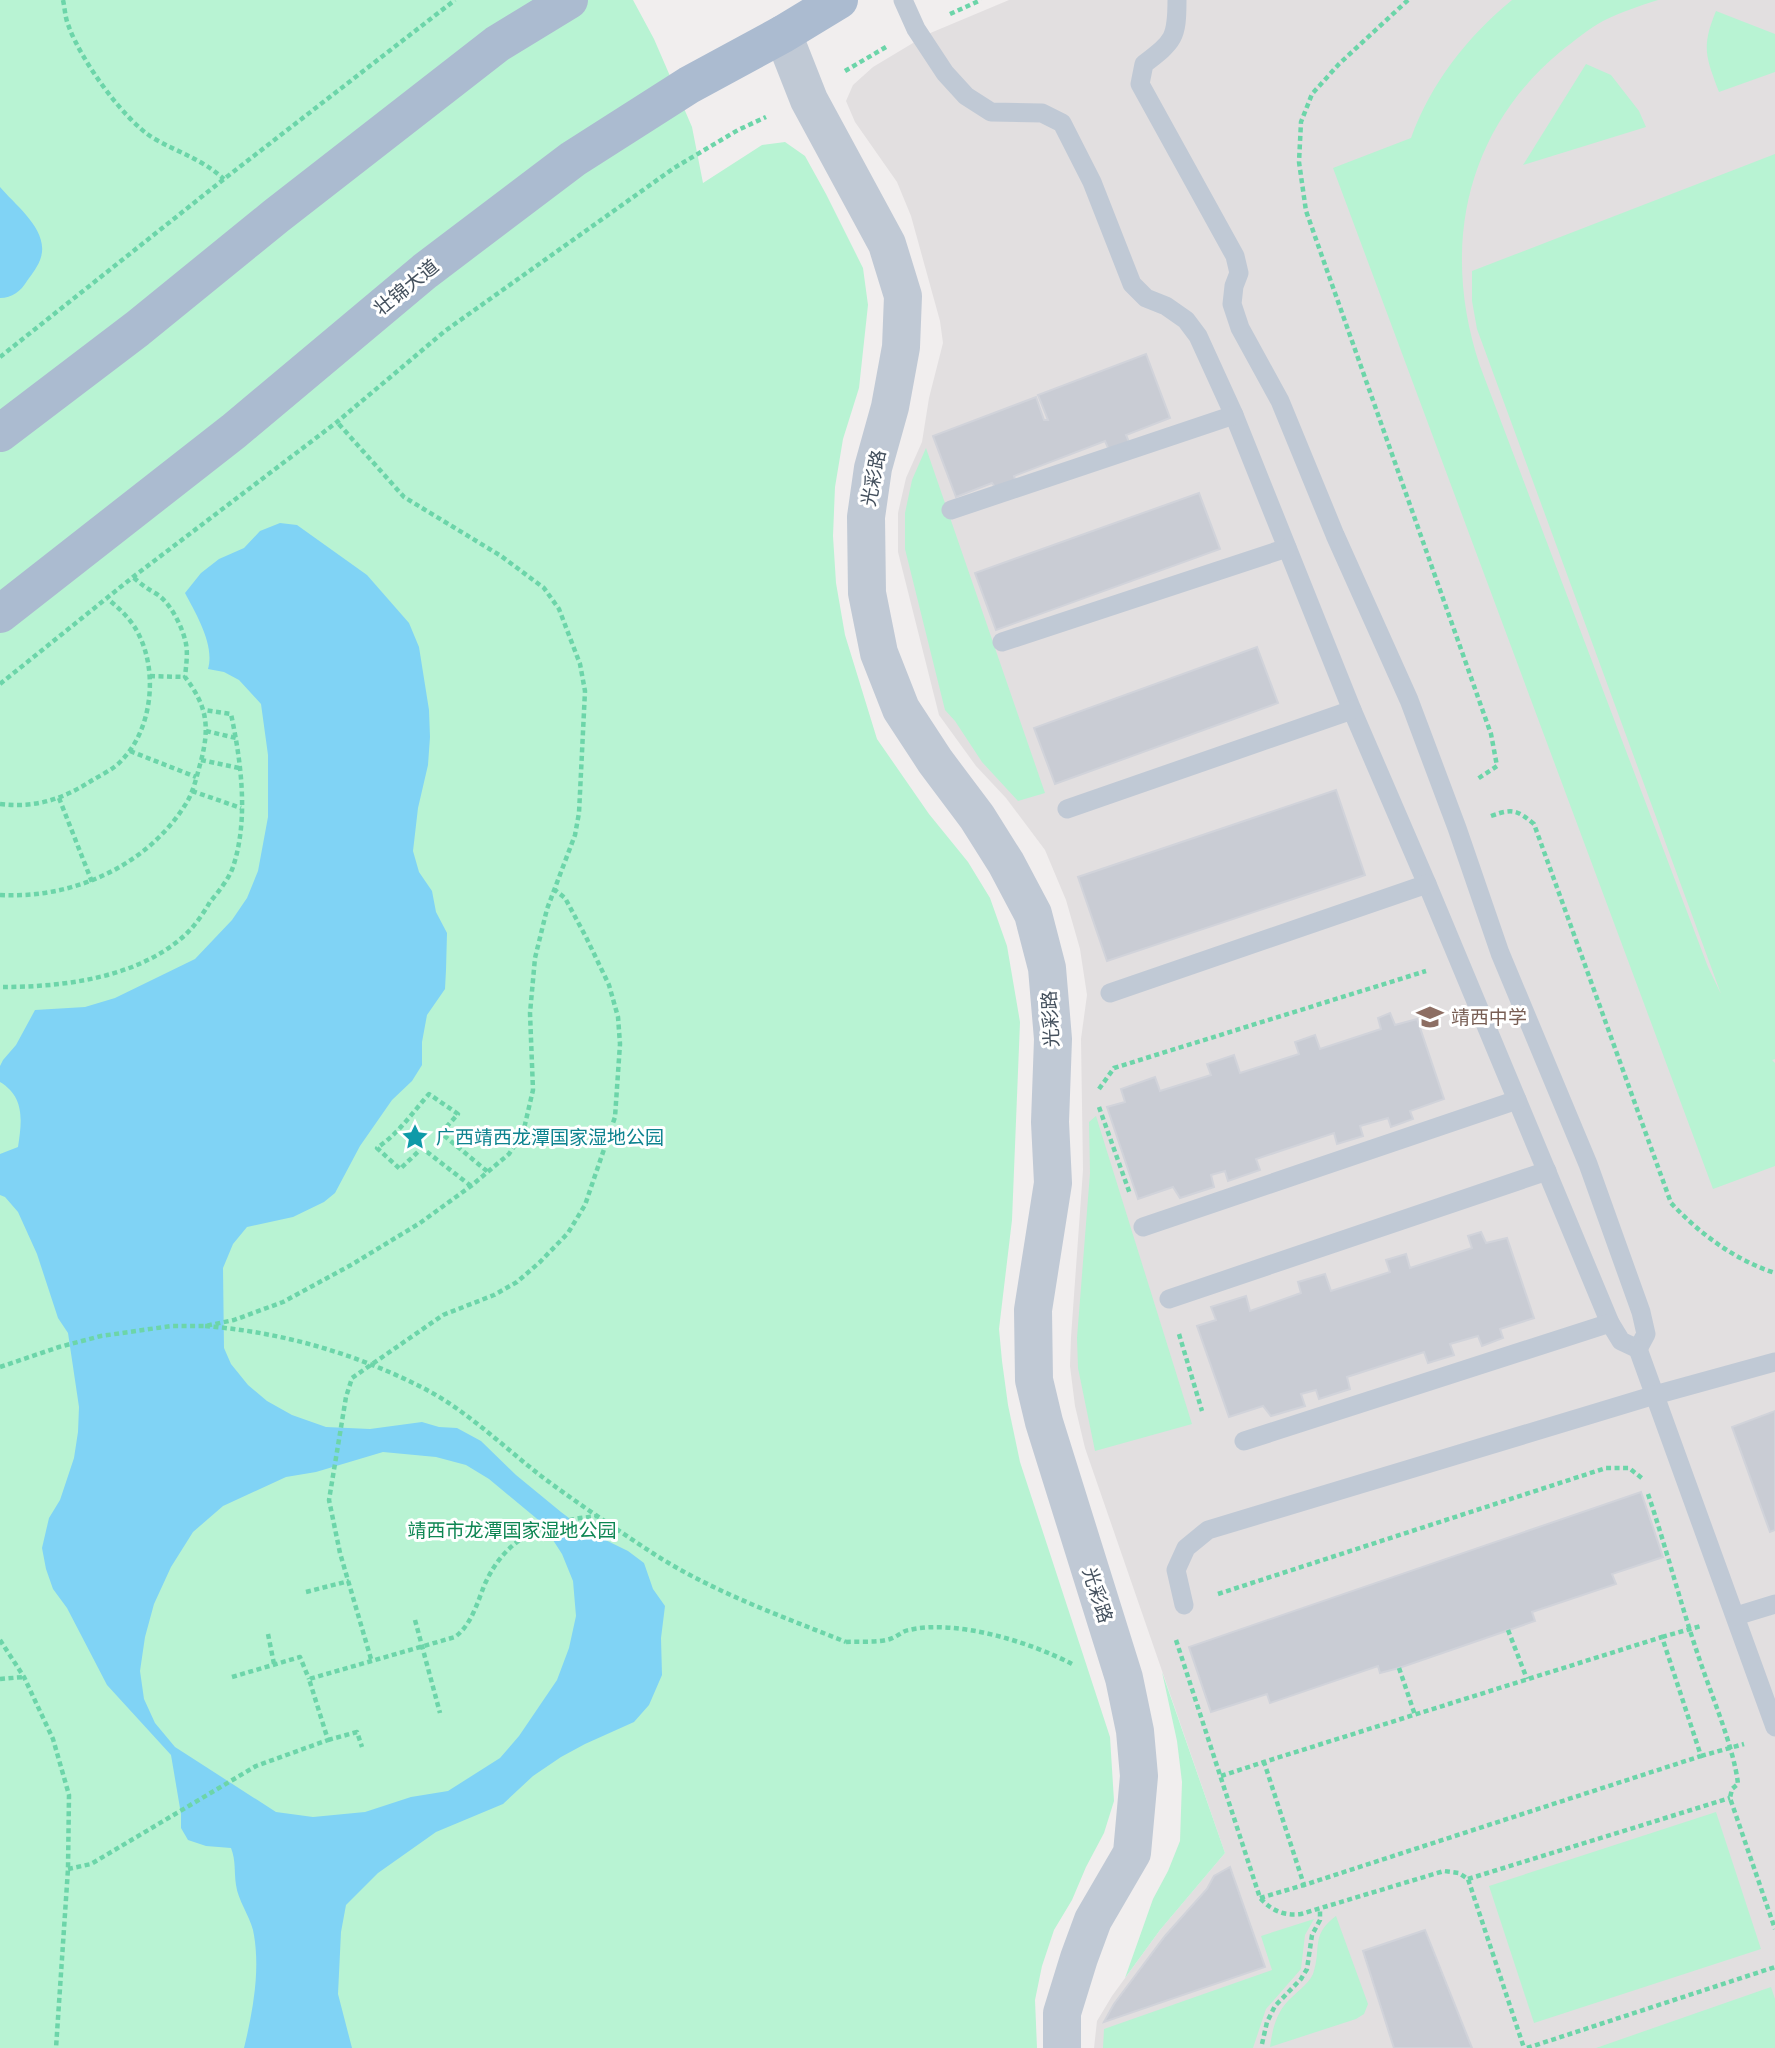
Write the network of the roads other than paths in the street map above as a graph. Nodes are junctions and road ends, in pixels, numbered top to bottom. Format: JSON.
{"nodes":[{"id":1,"x":569,"y":0,"type":"edge"},
{"id":2,"x":839,"y":0,"type":"edge"},
{"id":3,"x":903,"y":0,"type":"edge"},
{"id":4,"x":1177,"y":0,"type":"edge"},
{"id":5,"x":783,"y":34,"type":"junction"},
{"id":6,"x":1234,"y":415,"type":"junction"},
{"id":7,"x":0,"y":433,"type":"edge"},
{"id":8,"x":951,"y":510,"type":"dead end"},
{"id":9,"x":1287,"y":548,"type":"junction"},
{"id":10,"x":0,"y":614,"type":"edge"},
{"id":11,"x":1002,"y":642,"type":"dead end"},
{"id":12,"x":1352,"y":710,"type":"junction"},
{"id":13,"x":1067,"y":809,"type":"dead end"},
{"id":14,"x":1427,"y":884,"type":"junction"},
{"id":15,"x":1110,"y":993,"type":"dead end"},
{"id":16,"x":1517,"y":1100,"type":"junction"},
{"id":17,"x":1547,"y":1171,"type":"junction"},
{"id":18,"x":1143,"y":1227,"type":"road end"},
{"id":19,"x":1169,"y":1299,"type":"road end"},
{"id":20,"x":1610,"y":1323,"type":"junction"},
{"id":21,"x":1638,"y":1349,"type":"junction"},
{"id":22,"x":1775,"y":1362,"type":"edge"},
{"id":23,"x":1655,"y":1395,"type":"junction"},
{"id":24,"x":1244,"y":1441,"type":"dead end"},
{"id":25,"x":1775,"y":1604,"type":"edge"},
{"id":26,"x":1184,"y":1605,"type":"road end"},
{"id":27,"x":1736,"y":1616,"type":"junction"},
{"id":28,"x":1775,"y":1727,"type":"edge"},
{"id":29,"x":1062,"y":2048,"type":"edge"}],
"edges":[{"from":1,"to":7,"type":"main road"},
{"from":2,"to":5,"type":"main road","name":"壮锦大道"},
{"from":3,"to":6,"type":"lane"},
{"from":4,"to":21,"type":"lane"},
{"from":5,"to":10,"type":"main road","name":"壮锦大道"},
{"from":5,"to":29,"type":"street","name":"光彩路"},
{"from":6,"to":8,"type":"lane"},
{"from":6,"to":9,"type":"lane"},
{"from":9,"to":11,"type":"lane"},
{"from":9,"to":12,"type":"lane"},
{"from":12,"to":13,"type":"lane"},
{"from":12,"to":14,"type":"lane"},
{"from":14,"to":15,"type":"lane"},
{"from":14,"to":16,"type":"lane"},
{"from":16,"to":17,"type":"lane"},
{"from":16,"to":18,"type":"lane"},
{"from":17,"to":19,"type":"lane"},
{"from":17,"to":20,"type":"lane"},
{"from":20,"to":21,"type":"lane"},
{"from":20,"to":24,"type":"lane"},
{"from":21,"to":23,"type":"lane"},
{"from":22,"to":23,"type":"lane"},
{"from":23,"to":26,"type":"lane"},
{"from":23,"to":27,"type":"lane"},
{"from":25,"to":27,"type":"lane"},
{"from":27,"to":28,"type":"lane"}]}
